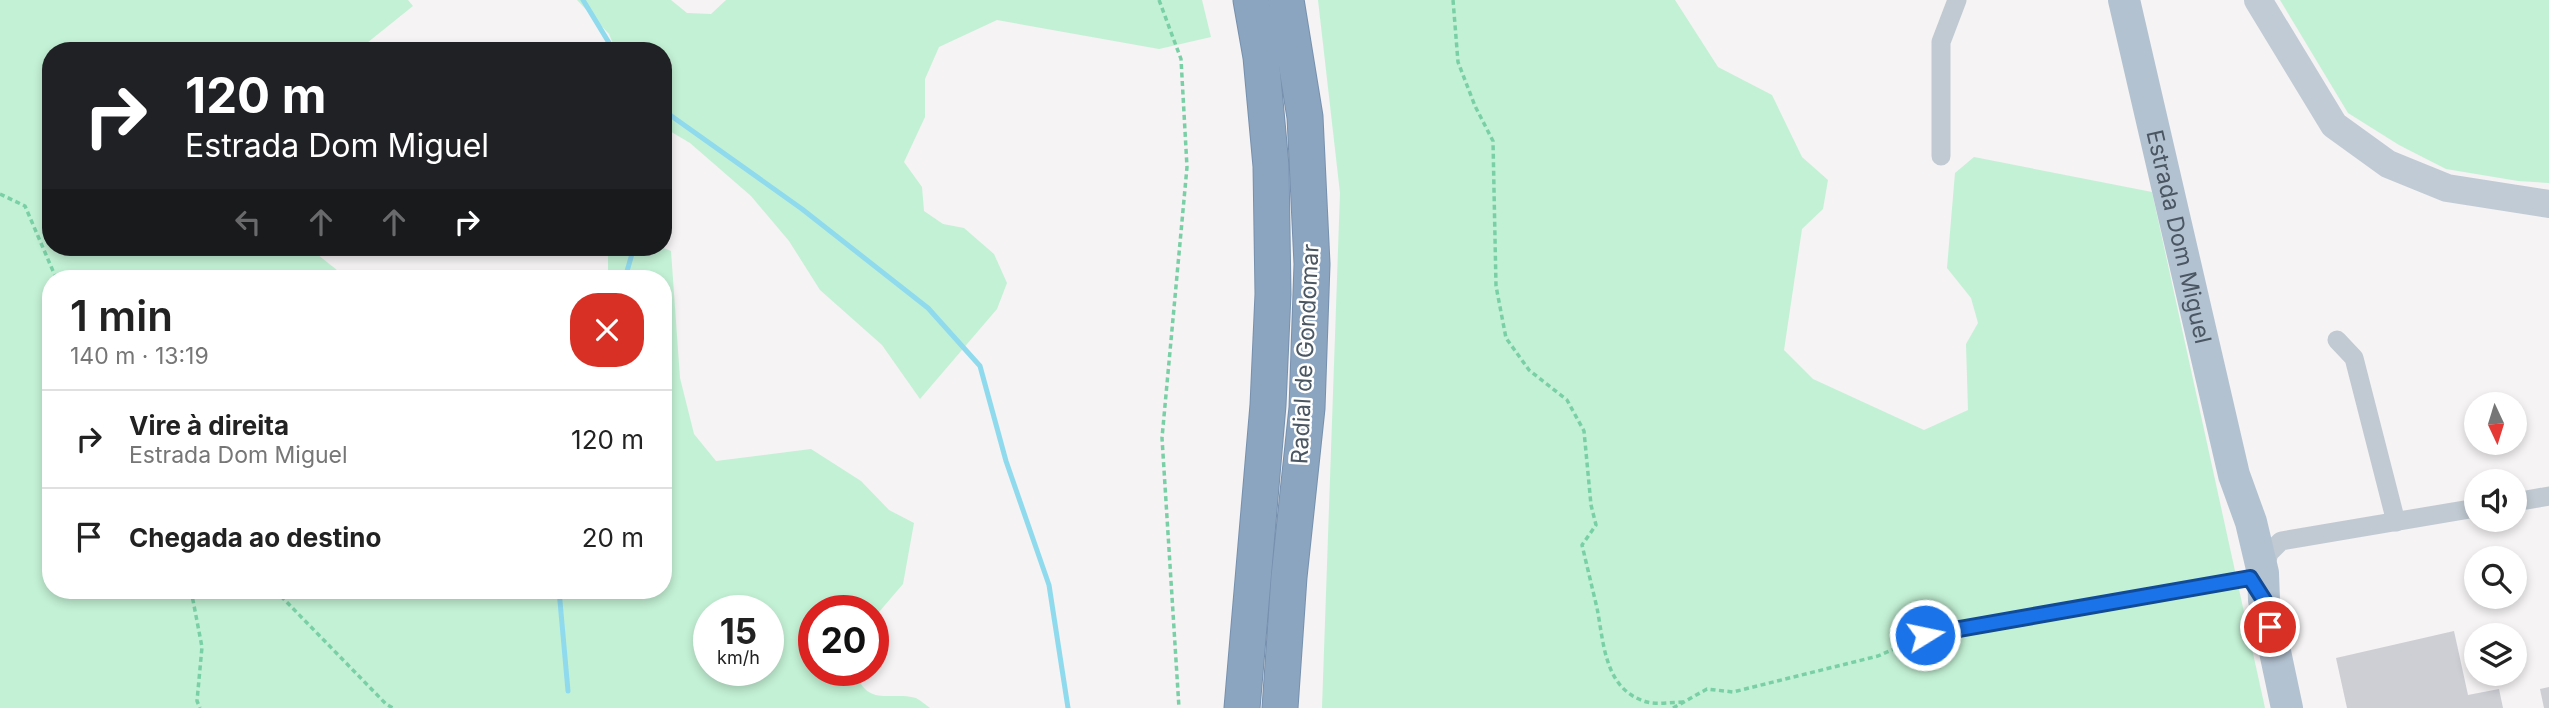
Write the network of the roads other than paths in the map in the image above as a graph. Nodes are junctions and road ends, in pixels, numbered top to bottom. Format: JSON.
{"nodes":[{"id":1,"x":1251,"y":0,"type":"edge"},
{"id":2,"x":1286,"y":0,"type":"edge"},
{"id":3,"x":1957,"y":0,"type":"edge"},
{"id":4,"x":2124,"y":0,"type":"edge"},
{"id":5,"x":2258,"y":0,"type":"edge"},
{"id":6,"x":1941,"y":156,"type":"dead end"},
{"id":7,"x":2549,"y":204,"type":"edge"},
{"id":8,"x":2337,"y":340,"type":"dead end"},
{"id":9,"x":2234,"y":475,"type":"junction"},
{"id":10,"x":2549,"y":496,"type":"edge"},
{"id":11,"x":2527,"y":500,"type":"edge"},
{"id":12,"x":2464,"y":510,"type":"edge"},
{"id":13,"x":2251,"y":522,"type":"junction"},
{"id":14,"x":2396,"y":522,"type":"junction"},
{"id":15,"x":2281,"y":541,"type":"junction"},
{"id":16,"x":2259,"y":584,"type":"junction"},
{"id":17,"x":1925,"y":635,"type":"road end"},
{"id":18,"x":1242,"y":708,"type":"edge"},
{"id":19,"x":1280,"y":708,"type":"edge"},
{"id":20,"x":2287,"y":708,"type":"edge"}],
"edges":[{"from":1,"to":18,"type":"highway","name":"Radial de Gondomar"},
{"from":2,"to":19,"type":"highway","name":"Radial de Gondomar"},
{"from":3,"to":6,"type":"street"},
{"from":4,"to":9,"type":"main road","name":"Estrada Dom Miguel"},
{"from":5,"to":7,"type":"main road"},
{"from":8,"to":14,"type":"street"},
{"from":9,"to":13,"type":"main road","name":"Estrada Dom Miguel"},
{"from":9,"to":16,"type":"main road","name":"Estrada Dom Miguel"},
{"from":10,"to":11,"type":"street"},
{"from":12,"to":14,"type":"street"},
{"from":13,"to":15,"type":"street"},
{"from":13,"to":16,"type":"main road","name":"Estrada Dom Miguel"},
{"from":14,"to":15,"type":"street"},
{"from":15,"to":16,"type":"street"},
{"from":16,"to":17,"type":"lane"},
{"from":16,"to":20,"type":"main road","name":"Estrada Dom Miguel"}]}
